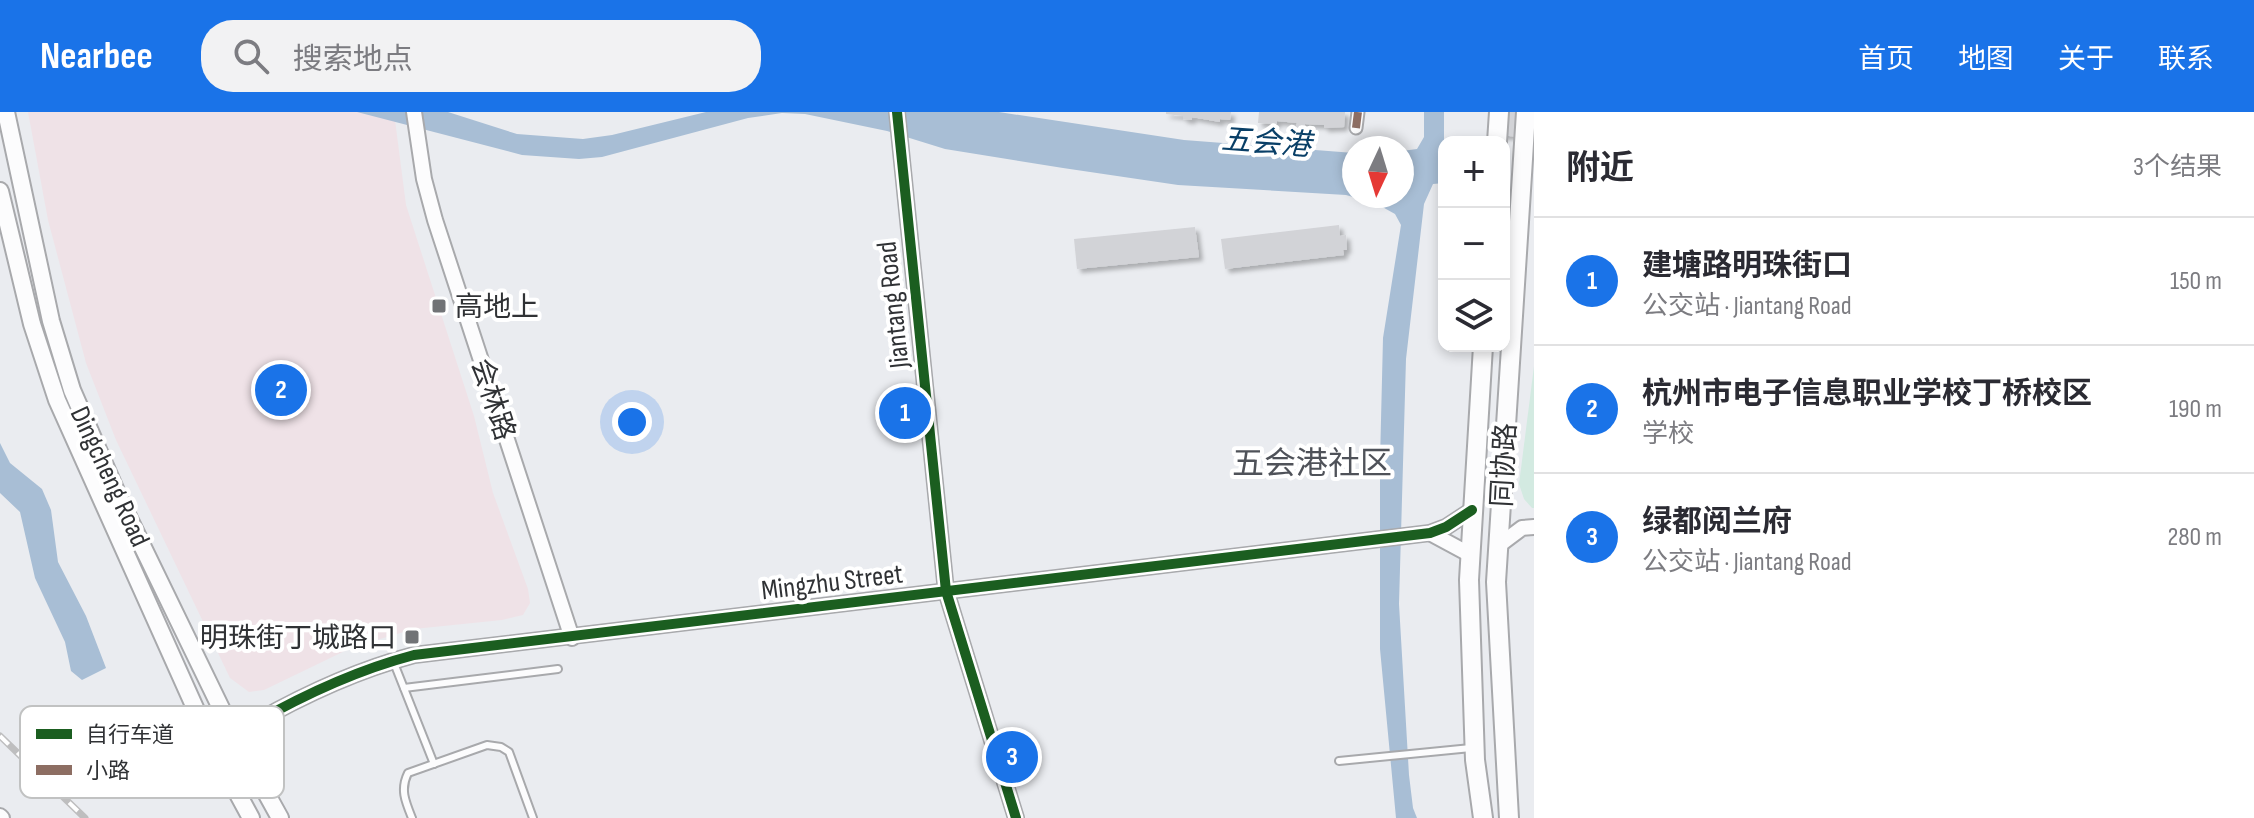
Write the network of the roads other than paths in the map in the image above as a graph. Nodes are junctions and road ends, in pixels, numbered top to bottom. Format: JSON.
{"nodes":[{"id":1,"x":6,"y":112,"type":"edge"},
{"id":2,"x":414,"y":112,"type":"edge"},
{"id":3,"x":897,"y":112,"type":"edge"},
{"id":4,"x":1358,"y":112,"type":"edge"},
{"id":5,"x":1499,"y":112,"type":"edge"},
{"id":6,"x":1526,"y":112,"type":"edge"},
{"id":7,"x":1356,"y":128,"type":"dead end"},
{"id":8,"x":1497,"y":136,"type":"edge"},
{"id":9,"x":0,"y":191,"type":"edge"},
{"id":10,"x":1483,"y":352,"type":"edge"},
{"id":11,"x":1500,"y":508,"type":"junction"},
{"id":12,"x":1472,"y":510,"type":"junction"},
{"id":13,"x":1528,"y":528,"type":"edge"},
{"id":14,"x":1430,"y":533,"type":"junction"},
{"id":15,"x":1498,"y":546,"type":"junction"},
{"id":16,"x":1469,"y":554,"type":"junction"},
{"id":17,"x":946,"y":591,"type":"junction"},
{"id":18,"x":572,"y":638,"type":"junction"},
{"id":19,"x":393,"y":660,"type":"junction"},
{"id":20,"x":558,"y":669,"type":"dead end"},
{"id":21,"x":404,"y":688,"type":"junction"},
{"id":22,"x":194,"y":706,"type":"edge"},
{"id":23,"x":220,"y":706,"type":"edge"},
{"id":24,"x":284,"y":708,"type":"edge"},
{"id":25,"x":1475,"y":748,"type":"junction"},
{"id":26,"x":1339,"y":761,"type":"dead end"},
{"id":27,"x":434,"y":764,"type":"junction"},
{"id":28,"x":240,"y":798,"type":"edge"},
{"id":29,"x":269,"y":798,"type":"edge"},
{"id":30,"x":251,"y":818,"type":"edge"},
{"id":31,"x":280,"y":818,"type":"edge"},
{"id":32,"x":412,"y":818,"type":"edge"},
{"id":33,"x":533,"y":818,"type":"edge"},
{"id":34,"x":1016,"y":818,"type":"edge"},
{"id":35,"x":1483,"y":818,"type":"edge"},
{"id":36,"x":1509,"y":818,"type":"edge"}],
"edges":[{"from":1,"to":23,"type":"main road","name":"Dingcheng Road"},
{"from":2,"to":18,"type":"street","name":"会林路"},
{"from":3,"to":17,"type":"street","name":"Jiantang Road"},
{"from":4,"to":7,"type":"street"},
{"from":5,"to":8,"type":"main road"},
{"from":6,"to":11,"type":"main road","name":"同协路"},
{"from":9,"to":22,"type":"main road","name":"Dingcheng Road"},
{"from":10,"to":12,"type":"main road","name":"同协路"},
{"from":11,"to":13,"type":"street"},
{"from":11,"to":15,"type":"main road","name":"同协路"},
{"from":12,"to":14,"type":"street","name":"Mingzhu Street"},
{"from":12,"to":16,"type":"main road","name":"同协路"},
{"from":13,"to":15,"type":"street"},
{"from":14,"to":16,"type":"street"},
{"from":14,"to":17,"type":"street","name":"Mingzhu Street"},
{"from":15,"to":36,"type":"main road","name":"同协路"},
{"from":16,"to":25,"type":"main road","name":"同协路"},
{"from":17,"to":18,"type":"street","name":"Mingzhu Street"},
{"from":17,"to":34,"type":"street","name":"Jiantang Road"},
{"from":18,"to":19,"type":"street","name":"Mingzhu Street"},
{"from":19,"to":21,"type":"lane"},
{"from":19,"to":24,"type":"street","name":"Mingzhu Street"},
{"from":20,"to":21,"type":"lane"},
{"from":21,"to":27,"type":"lane"},
{"from":25,"to":26,"type":"lane"},
{"from":25,"to":35,"type":"main road","name":"同协路"},
{"from":27,"to":32,"type":"lane"},
{"from":27,"to":33,"type":"lane"},
{"from":28,"to":30,"type":"main road","name":"Dingcheng Road"},
{"from":29,"to":31,"type":"main road","name":"Dingcheng Road"}]}
